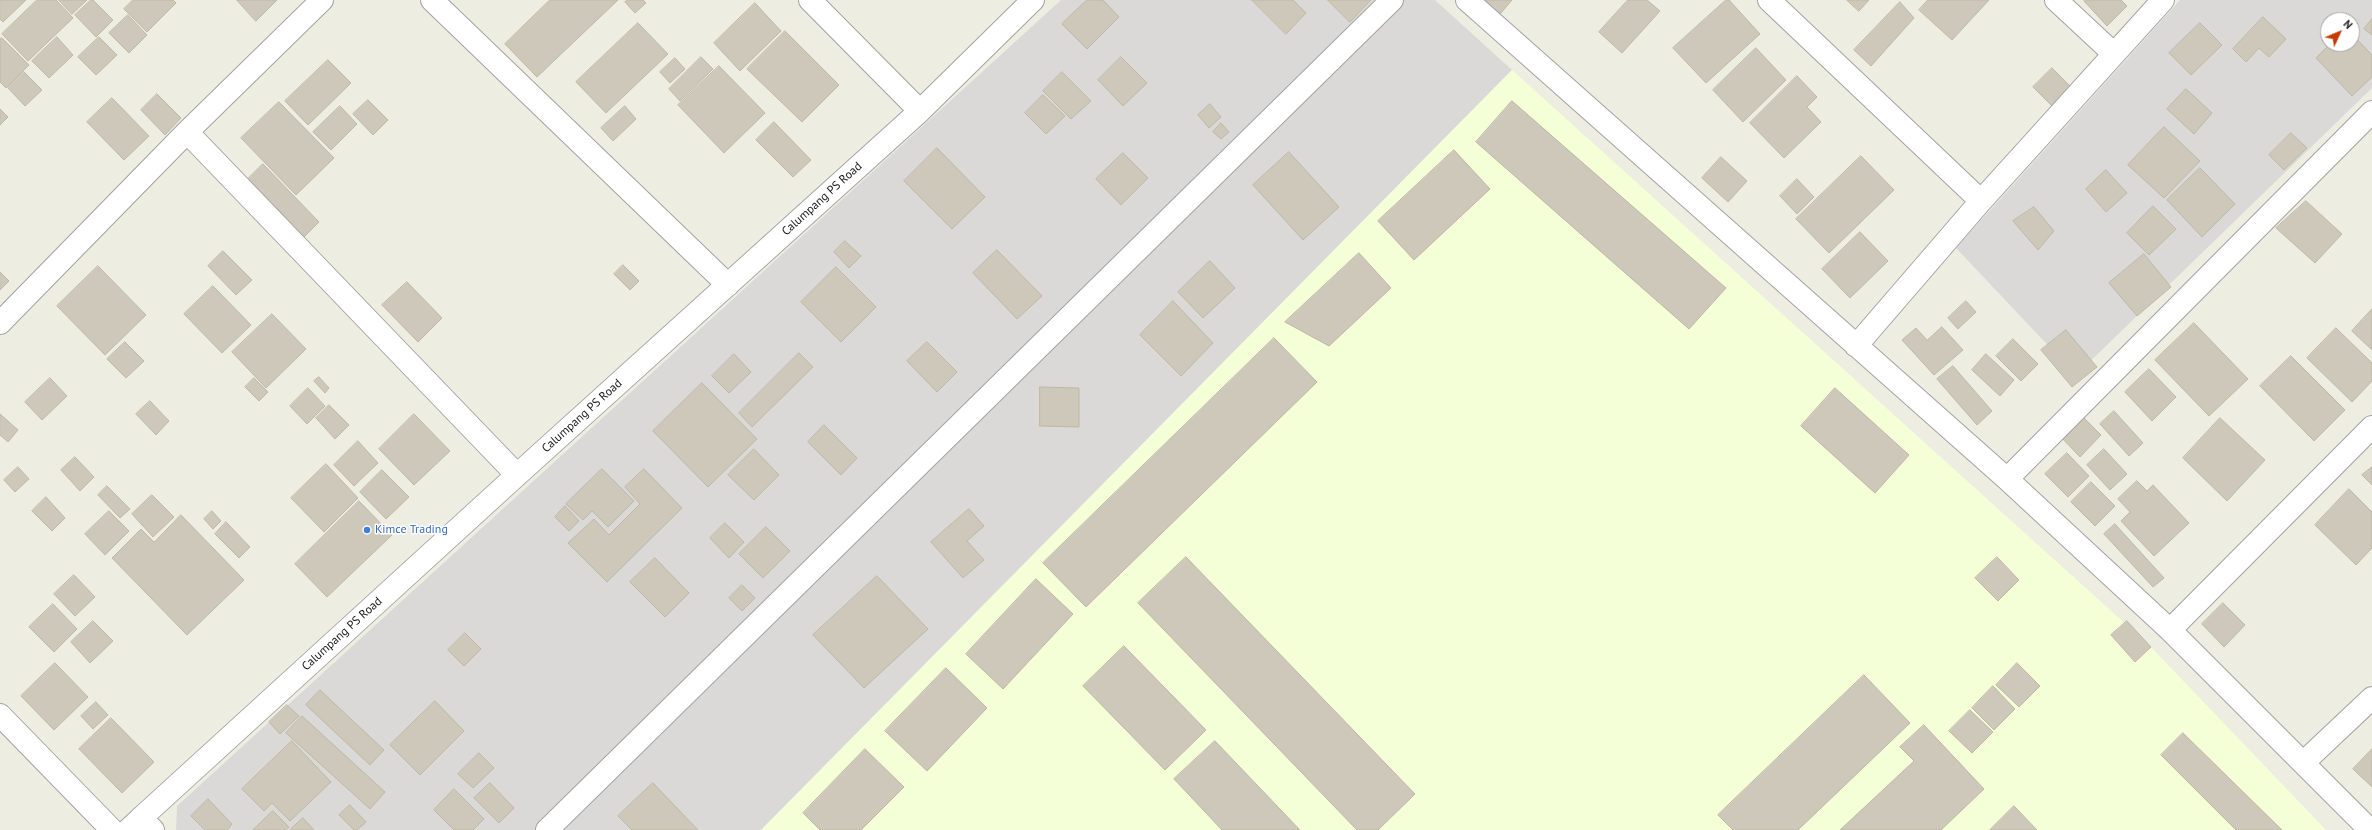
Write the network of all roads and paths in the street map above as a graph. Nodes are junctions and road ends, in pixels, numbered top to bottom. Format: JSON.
{"nodes":[{"id":1,"x":322,"y":0,"type":"edge"},
{"id":2,"x":432,"y":0,"type":"edge"},
{"id":3,"x":810,"y":0,"type":"edge"},
{"id":4,"x":1033,"y":0,"type":"edge"},
{"id":5,"x":1392,"y":0,"type":"edge"},
{"id":6,"x":1467,"y":0,"type":"edge"},
{"id":7,"x":1769,"y":0,"type":"edge"},
{"id":8,"x":2056,"y":0,"type":"edge"},
{"id":9,"x":2164,"y":0,"type":"edge"},
{"id":10,"x":2114,"y":54,"type":"junction"},
{"id":11,"x":920,"y":111,"type":"junction"},
{"id":12,"x":2372,"y":112,"type":"edge"},
{"id":13,"x":187,"y":132,"type":"junction"},
{"id":14,"x":1981,"y":201,"type":"junction"},
{"id":15,"x":728,"y":285,"type":"junction"},
{"id":16,"x":0,"y":323,"type":"edge"},
{"id":17,"x":1856,"y":346,"type":"junction"},
{"id":18,"x":2372,"y":427,"type":"edge"},
{"id":19,"x":517,"y":475,"type":"junction"},
{"id":20,"x":2007,"y":479,"type":"junction"},
{"id":21,"x":2170,"y":630,"type":"junction"},
{"id":22,"x":2372,"y":698,"type":"edge"},
{"id":23,"x":0,"y":715,"type":"edge"},
{"id":24,"x":2303,"y":763,"type":"junction"},
{"id":25,"x":141,"y":826,"type":"edge"},
{"id":26,"x":112,"y":830,"type":"edge"},
{"id":27,"x":547,"y":830,"type":"edge"},
{"id":28,"x":2370,"y":830,"type":"edge"}],
"edges":[{"from":1,"to":13,"type":"street"},
{"from":2,"to":15,"type":"street"},
{"from":3,"to":11,"type":"street"},
{"from":4,"to":11,"type":"street","name":"Calumpang PS Road"},
{"from":5,"to":27,"type":"street"},
{"from":6,"to":17,"type":"street"},
{"from":7,"to":14,"type":"street"},
{"from":8,"to":10,"type":"street"},
{"from":9,"to":10,"type":"street"},
{"from":10,"to":14,"type":"street"},
{"from":11,"to":15,"type":"street","name":"Calumpang PS Road"},
{"from":12,"to":20,"type":"street"},
{"from":13,"to":16,"type":"street"},
{"from":13,"to":19,"type":"street"},
{"from":14,"to":17,"type":"street"},
{"from":15,"to":19,"type":"street","name":"Calumpang PS Road"},
{"from":17,"to":20,"type":"street"},
{"from":18,"to":21,"type":"street"},
{"from":19,"to":25,"type":"street","name":"Calumpang PS Road"},
{"from":20,"to":21,"type":"street"},
{"from":21,"to":24,"type":"street"},
{"from":22,"to":24,"type":"street"},
{"from":23,"to":26,"type":"street"},
{"from":24,"to":28,"type":"street"}]}
